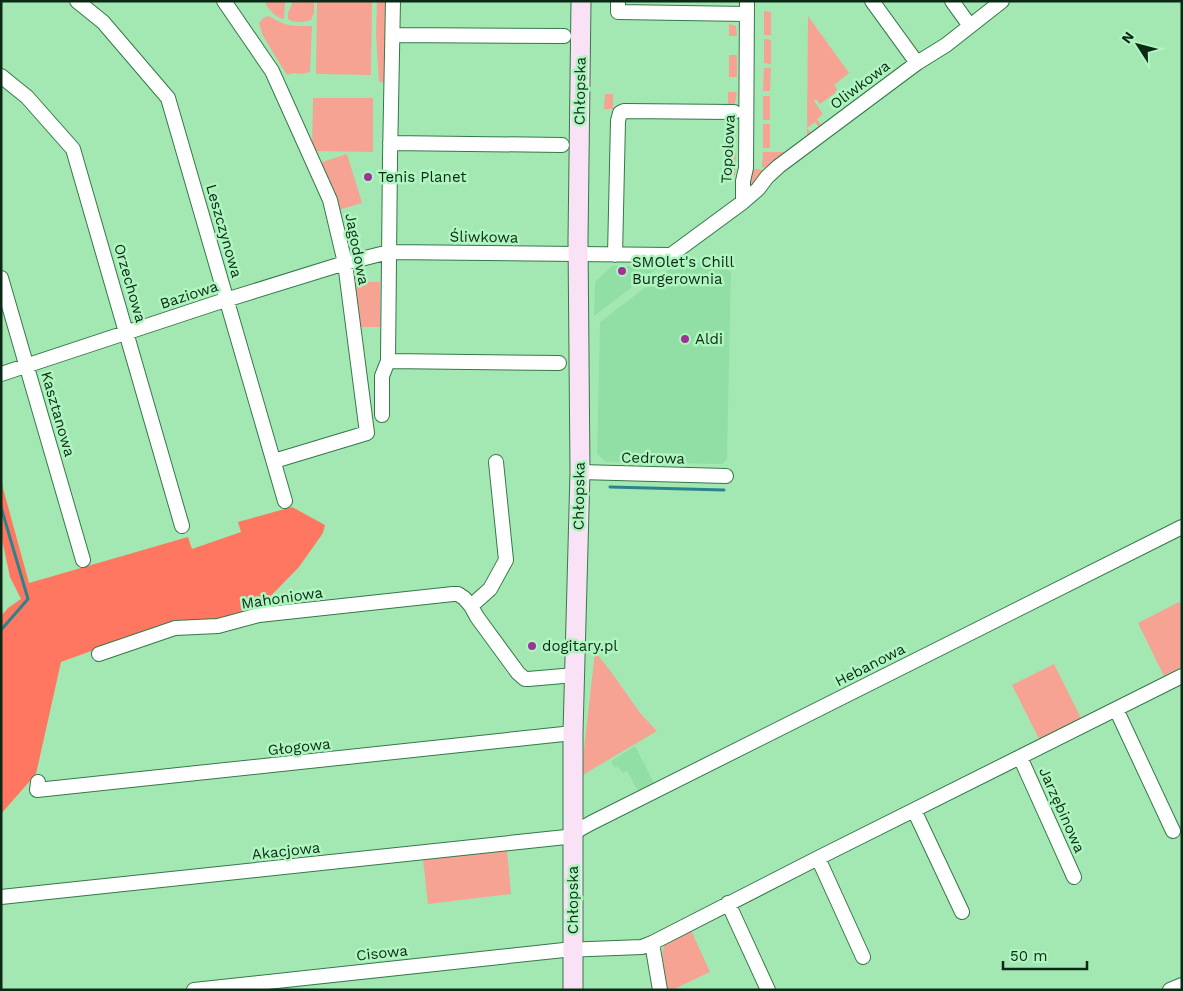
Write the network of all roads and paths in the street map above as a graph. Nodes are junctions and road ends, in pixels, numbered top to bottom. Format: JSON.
{"nodes":[{"id":1,"x":77,"y":1,"type":"edge"},
{"id":2,"x":224,"y":1,"type":"edge"},
{"id":3,"x":393,"y":1,"type":"edge"},
{"id":4,"x":581,"y":1,"type":"edge"},
{"id":5,"x":618,"y":1,"type":"edge"},
{"id":6,"x":872,"y":1,"type":"edge"},
{"id":7,"x":952,"y":1,"type":"edge"},
{"id":8,"x":1002,"y":1,"type":"edge"},
{"id":9,"x":747,"y":7,"type":"edge"},
{"id":10,"x":970,"y":26,"type":"junction"},
{"id":11,"x":393,"y":34,"type":"junction"},
{"id":12,"x":564,"y":36,"type":"dead end"},
{"id":13,"x":917,"y":63,"type":"junction"},
{"id":14,"x":1,"y":76,"type":"edge"},
{"id":15,"x":734,"y":112,"type":"dead end"},
{"id":16,"x":390,"y":143,"type":"junction"},
{"id":17,"x":562,"y":145,"type":"dead end"},
{"id":18,"x":742,"y":202,"type":"junction"},
{"id":19,"x":389,"y":252,"type":"junction"},
{"id":20,"x":578,"y":254,"type":"junction"},
{"id":21,"x":615,"y":255,"type":"junction"},
{"id":22,"x":345,"y":263,"type":"junction"},
{"id":23,"x":1,"y":278,"type":"edge"},
{"id":24,"x":227,"y":300,"type":"junction"},
{"id":25,"x":127,"y":333,"type":"junction"},
{"id":26,"x":388,"y":360,"type":"junction"},
{"id":27,"x":559,"y":363,"type":"dead end"},
{"id":28,"x":27,"y":366,"type":"junction"},
{"id":29,"x":1,"y":374,"type":"edge"},
{"id":30,"x":382,"y":415,"type":"dead end"},
{"id":31,"x":274,"y":461,"type":"junction"},
{"id":32,"x":496,"y":462,"type":"dead end"},
{"id":33,"x":580,"y":472,"type":"junction"},
{"id":34,"x":726,"y":476,"type":"dead end"},
{"id":35,"x":285,"y":502,"type":"dead end"},
{"id":36,"x":182,"y":526,"type":"dead end"},
{"id":37,"x":1182,"y":527,"type":"edge"},
{"id":38,"x":84,"y":560,"type":"dead end"},
{"id":39,"x":471,"y":606,"type":"junction"},
{"id":40,"x":99,"y":654,"type":"dead end"},
{"id":41,"x":575,"y":675,"type":"junction"},
{"id":42,"x":1182,"y":676,"type":"edge"},
{"id":43,"x":1116,"y":709,"type":"junction"},
{"id":44,"x":573,"y":733,"type":"junction"},
{"id":45,"x":1020,"y":757,"type":"junction"},
{"id":46,"x":38,"y":782,"type":"dead end"},
{"id":47,"x":914,"y":810,"type":"junction"},
{"id":48,"x":1173,"y":831,"type":"dead end"},
{"id":49,"x":573,"y":834,"type":"junction"},
{"id":50,"x":818,"y":858,"type":"junction"},
{"id":51,"x":1074,"y":877,"type":"dead end"},
{"id":52,"x":1,"y":898,"type":"edge"},
{"id":53,"x":728,"y":904,"type":"junction"},
{"id":54,"x":962,"y":912,"type":"dead end"},
{"id":55,"x":652,"y":943,"type":"junction"},
{"id":56,"x":573,"y":949,"type":"junction"},
{"id":57,"x":863,"y":957,"type":"dead end"},
{"id":58,"x":1182,"y":985,"type":"edge"},
{"id":59,"x":194,"y":990,"type":"edge"},
{"id":60,"x":573,"y":990,"type":"edge"},
{"id":61,"x":660,"y":990,"type":"edge"},
{"id":62,"x":768,"y":990,"type":"edge"},
{"id":63,"x":1170,"y":990,"type":"edge"}],
"edges":[{"from":1,"to":24,"type":"street","name":"Leszczynowa"},
{"from":2,"to":22,"type":"street","name":"Jagodowa"},
{"from":3,"to":11,"type":"street"},
{"from":4,"to":20,"type":"street","name":"Chłopska"},
{"from":5,"to":9,"type":"street","name":"Topolowa"},
{"from":6,"to":13,"type":"street"},
{"from":7,"to":10,"type":"street"},
{"from":8,"to":10,"type":"street","name":"Oliwkowa"},
{"from":9,"to":18,"type":"street","name":"Topolowa"},
{"from":10,"to":13,"type":"street","name":"Oliwkowa"},
{"from":11,"to":12,"type":"street"},
{"from":11,"to":16,"type":"street"},
{"from":13,"to":18,"type":"street","name":"Oliwkowa"},
{"from":14,"to":25,"type":"street","name":"Orzechowa"},
{"from":15,"to":21,"type":"street","name":"Topolowa"},
{"from":16,"to":17,"type":"street"},
{"from":16,"to":19,"type":"street"},
{"from":18,"to":21,"type":"street","name":"Topolowa"},
{"from":19,"to":20,"type":"street","name":"Śliwkowa"},
{"from":19,"to":22,"type":"street","name":"Baziowa"},
{"from":19,"to":26,"type":"street"},
{"from":20,"to":21,"type":"street","name":"Topolowa"},
{"from":20,"to":33,"type":"street","name":"Chłopska"},
{"from":22,"to":24,"type":"street","name":"Baziowa"},
{"from":22,"to":31,"type":"street","name":"Jagodowa"},
{"from":23,"to":28,"type":"street","name":"Kasztanowa"},
{"from":24,"to":25,"type":"street","name":"Baziowa"},
{"from":24,"to":31,"type":"street","name":"Leszczynowa"},
{"from":25,"to":28,"type":"street","name":"Baziowa"},
{"from":25,"to":36,"type":"street","name":"Orzechowa"},
{"from":26,"to":27,"type":"street"},
{"from":26,"to":30,"type":"street"},
{"from":28,"to":29,"type":"street","name":"Baziowa"},
{"from":28,"to":38,"type":"street","name":"Kasztanowa"},
{"from":31,"to":35,"type":"street","name":"Leszczynowa"},
{"from":32,"to":39,"type":"street"},
{"from":33,"to":34,"type":"street","name":"Cedrowa"},
{"from":33,"to":41,"type":"street","name":"Chłopska"},
{"from":37,"to":49,"type":"street","name":"Hebanowa"},
{"from":39,"to":40,"type":"street","name":"Mahoniowa"},
{"from":39,"to":41,"type":"street","name":"Mahoniowa"},
{"from":41,"to":44,"type":"street","name":"Chłopska"},
{"from":42,"to":43,"type":"street","name":"Jarzębinowa"},
{"from":43,"to":45,"type":"street","name":"Jarzębinowa"},
{"from":43,"to":48,"type":"street"},
{"from":44,"to":46,"type":"street","name":"Głogowa"},
{"from":44,"to":49,"type":"street","name":"Chłopska"},
{"from":45,"to":47,"type":"street","name":"Jarzębinowa"},
{"from":45,"to":51,"type":"street","name":"Jarzębinowa"},
{"from":47,"to":50,"type":"street","name":"Jarzębinowa"},
{"from":47,"to":54,"type":"street"},
{"from":49,"to":52,"type":"street","name":"Akacjowa"},
{"from":49,"to":56,"type":"street","name":"Chłopska"},
{"from":50,"to":53,"type":"street","name":"Jarzębinowa"},
{"from":50,"to":57,"type":"street"},
{"from":53,"to":55,"type":"street","name":"Jarzębinowa"},
{"from":53,"to":62,"type":"street"},
{"from":55,"to":56,"type":"street","name":"Jarzębinowa"},
{"from":55,"to":61,"type":"street"},
{"from":56,"to":59,"type":"street","name":"Cisowa"},
{"from":56,"to":60,"type":"street","name":"Chłopska"},
{"from":58,"to":63,"type":"street"}]}
